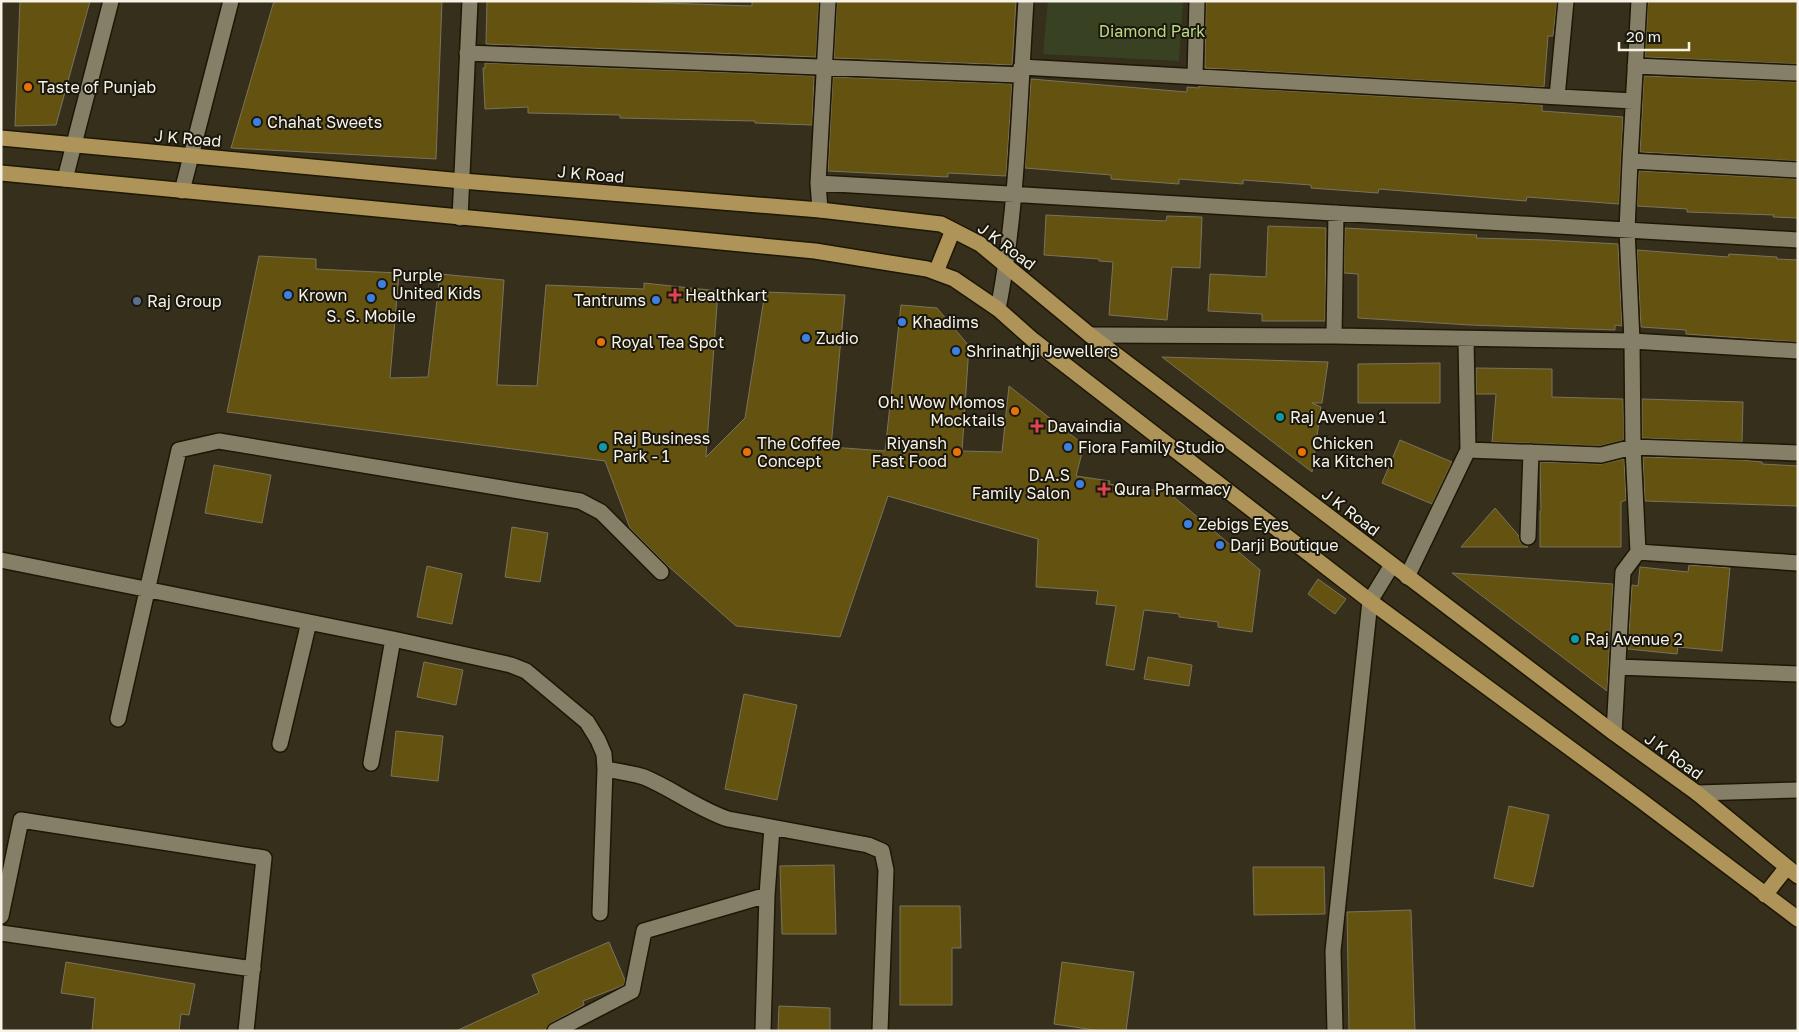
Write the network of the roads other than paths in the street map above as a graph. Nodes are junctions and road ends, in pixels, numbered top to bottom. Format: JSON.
{"nodes":[{"id":1,"x":111,"y":1,"type":"edge"},
{"id":2,"x":231,"y":1,"type":"edge"},
{"id":3,"x":470,"y":1,"type":"edge"},
{"id":4,"x":828,"y":1,"type":"edge"},
{"id":5,"x":1026,"y":1,"type":"edge"},
{"id":6,"x":1197,"y":1,"type":"edge"},
{"id":7,"x":1566,"y":1,"type":"edge"},
{"id":8,"x":1640,"y":1,"type":"edge"},
{"id":9,"x":467,"y":53,"type":"junction"},
{"id":10,"x":1636,"y":66,"type":"junction"},
{"id":11,"x":824,"y":67,"type":"junction"},
{"id":12,"x":1021,"y":71,"type":"junction"},
{"id":13,"x":1798,"y":73,"type":"edge"},
{"id":14,"x":1195,"y":76,"type":"junction"},
{"id":15,"x":1557,"y":97,"type":"junction"},
{"id":16,"x":1633,"y":102,"type":"junction"},
{"id":17,"x":1,"y":138,"type":"edge"},
{"id":18,"x":74,"y":145,"type":"junction"},
{"id":19,"x":192,"y":156,"type":"junction"},
{"id":20,"x":1630,"y":162,"type":"junction"},
{"id":21,"x":1798,"y":170,"type":"edge"},
{"id":22,"x":1,"y":173,"type":"edge"},
{"id":23,"x":65,"y":179,"type":"junction"},
{"id":24,"x":462,"y":181,"type":"junction"},
{"id":25,"x":818,"y":183,"type":"junction"},
{"id":26,"x":182,"y":191,"type":"junction"},
{"id":27,"x":1013,"y":195,"type":"junction"},
{"id":28,"x":820,"y":210,"type":"junction"},
{"id":29,"x":1336,"y":213,"type":"junction"},
{"id":30,"x":460,"y":218,"type":"junction"},
{"id":31,"x":953,"y":230,"type":"junction"},
{"id":32,"x":1627,"y":230,"type":"junction"},
{"id":33,"x":1798,"y":240,"type":"edge"},
{"id":34,"x":1007,"y":265,"type":"junction"},
{"id":35,"x":936,"y":272,"type":"junction"},
{"id":36,"x":998,"y":309,"type":"junction"},
{"id":37,"x":1090,"y":335,"type":"junction"},
{"id":38,"x":1334,"y":336,"type":"junction"},
{"id":39,"x":1466,"y":339,"type":"junction"},
{"id":40,"x":1632,"y":341,"type":"junction"},
{"id":41,"x":1798,"y":351,"type":"edge"},
{"id":42,"x":1633,"y":447,"type":"junction"},
{"id":43,"x":1468,"y":450,"type":"junction"},
{"id":44,"x":1531,"y":452,"type":"junction"},
{"id":45,"x":1798,"y":454,"type":"edge"},
{"id":46,"x":1528,"y":537,"type":"dead end"},
{"id":47,"x":1638,"y":552,"type":"junction"},
{"id":48,"x":1,"y":560,"type":"edge"},
{"id":49,"x":1798,"y":563,"type":"edge"},
{"id":50,"x":1392,"y":565,"type":"junction"},
{"id":51,"x":661,"y":572,"type":"dead end"},
{"id":52,"x":1407,"y":577,"type":"junction"},
{"id":53,"x":148,"y":590,"type":"junction"},
{"id":54,"x":1370,"y":601,"type":"junction"},
{"id":55,"x":309,"y":622,"type":"junction"},
{"id":56,"x":393,"y":639,"type":"junction"},
{"id":57,"x":1618,"y":667,"type":"junction"},
{"id":58,"x":1798,"y":674,"type":"edge"},
{"id":59,"x":118,"y":719,"type":"dead end"},
{"id":60,"x":1614,"y":733,"type":"junction"},
{"id":61,"x":280,"y":744,"type":"dead end"},
{"id":62,"x":371,"y":763,"type":"dead end"},
{"id":63,"x":606,"y":769,"type":"junction"},
{"id":64,"x":1798,"y":790,"type":"edge"},
{"id":65,"x":1697,"y":794,"type":"junction"},
{"id":66,"x":772,"y":828,"type":"junction"},
{"id":67,"x":1793,"y":871,"type":"edge"},
{"id":68,"x":1765,"y":894,"type":"junction"},
{"id":69,"x":767,"y":895,"type":"junction"},
{"id":70,"x":600,"y":913,"type":"dead end"},
{"id":71,"x":1,"y":916,"type":"edge"},
{"id":72,"x":1798,"y":919,"type":"edge"},
{"id":73,"x":1,"y":933,"type":"edge"},
{"id":74,"x":253,"y":969,"type":"junction"},
{"id":75,"x":246,"y":1031,"type":"edge"},
{"id":76,"x":555,"y":1031,"type":"edge"},
{"id":77,"x":763,"y":1031,"type":"edge"},
{"id":78,"x":880,"y":1031,"type":"edge"},
{"id":79,"x":1335,"y":1031,"type":"edge"}],
"edges":[{"from":1,"to":18,"type":"street"},
{"from":2,"to":19,"type":"street"},
{"from":3,"to":9,"type":"street"},
{"from":4,"to":11,"type":"street"},
{"from":5,"to":12,"type":"street"},
{"from":6,"to":14,"type":"street"},
{"from":7,"to":15,"type":"street"},
{"from":8,"to":10,"type":"street"},
{"from":9,"to":11,"type":"street"},
{"from":9,"to":24,"type":"street"},
{"from":10,"to":13,"type":"street"},
{"from":10,"to":16,"type":"street"},
{"from":11,"to":12,"type":"street"},
{"from":11,"to":25,"type":"street"},
{"from":12,"to":14,"type":"street"},
{"from":12,"to":27,"type":"street"},
{"from":14,"to":15,"type":"street"},
{"from":15,"to":16,"type":"street"},
{"from":16,"to":20,"type":"street"},
{"from":17,"to":18,"type":"main road","name":"J K Road"},
{"from":18,"to":19,"type":"main road","name":"J K Road"},
{"from":18,"to":23,"type":"street"},
{"from":19,"to":24,"type":"main road","name":"J K Road"},
{"from":19,"to":26,"type":"street"},
{"from":20,"to":21,"type":"street"},
{"from":20,"to":32,"type":"street"},
{"from":22,"to":23,"type":"main road"},
{"from":23,"to":26,"type":"main road"},
{"from":24,"to":28,"type":"main road","name":"J K Road"},
{"from":24,"to":30,"type":"street"},
{"from":25,"to":27,"type":"street"},
{"from":25,"to":28,"type":"street"},
{"from":26,"to":30,"type":"main road"},
{"from":27,"to":29,"type":"street"},
{"from":27,"to":34,"type":"street"},
{"from":28,"to":31,"type":"main road","name":"J K Road"},
{"from":29,"to":32,"type":"street"},
{"from":29,"to":38,"type":"street"},
{"from":30,"to":35,"type":"main road"},
{"from":31,"to":34,"type":"main road","name":"J K Road"},
{"from":31,"to":35,"type":"main road"},
{"from":32,"to":33,"type":"street"},
{"from":32,"to":40,"type":"street"},
{"from":34,"to":36,"type":"street"},
{"from":34,"to":37,"type":"main road","name":"J K Road"},
{"from":35,"to":36,"type":"main road"},
{"from":36,"to":54,"type":"main road"},
{"from":37,"to":38,"type":"street"},
{"from":37,"to":50,"type":"main road","name":"J K Road"},
{"from":38,"to":39,"type":"street"},
{"from":39,"to":40,"type":"street"},
{"from":39,"to":43,"type":"street"},
{"from":40,"to":41,"type":"street"},
{"from":40,"to":42,"type":"street"},
{"from":42,"to":44,"type":"street"},
{"from":42,"to":45,"type":"street"},
{"from":42,"to":47,"type":"street"},
{"from":43,"to":44,"type":"street"},
{"from":43,"to":52,"type":"street"},
{"from":44,"to":46,"type":"street"},
{"from":47,"to":49,"type":"street"},
{"from":47,"to":57,"type":"street"},
{"from":48,"to":53,"type":"street"},
{"from":50,"to":52,"type":"main road","name":"J K Road"},
{"from":50,"to":54,"type":"street"},
{"from":51,"to":53,"type":"street"},
{"from":52,"to":60,"type":"main road","name":"J K Road"},
{"from":53,"to":55,"type":"street"},
{"from":53,"to":59,"type":"street"},
{"from":54,"to":68,"type":"main road"},
{"from":54,"to":79,"type":"street"},
{"from":55,"to":56,"type":"street"},
{"from":55,"to":61,"type":"street"},
{"from":56,"to":62,"type":"street"},
{"from":56,"to":63,"type":"street"},
{"from":57,"to":58,"type":"street"},
{"from":57,"to":60,"type":"street"},
{"from":60,"to":65,"type":"main road","name":"J K Road"},
{"from":63,"to":66,"type":"street"},
{"from":63,"to":70,"type":"street"},
{"from":64,"to":65,"type":"street"},
{"from":65,"to":67,"type":"main road","name":"J K Road"},
{"from":66,"to":69,"type":"street"},
{"from":66,"to":78,"type":"street"},
{"from":67,"to":68,"type":"main road"},
{"from":68,"to":72,"type":"main road"},
{"from":69,"to":76,"type":"street"},
{"from":69,"to":77,"type":"street"},
{"from":71,"to":74,"type":"street"},
{"from":73,"to":74,"type":"street"},
{"from":74,"to":75,"type":"street"}]}
